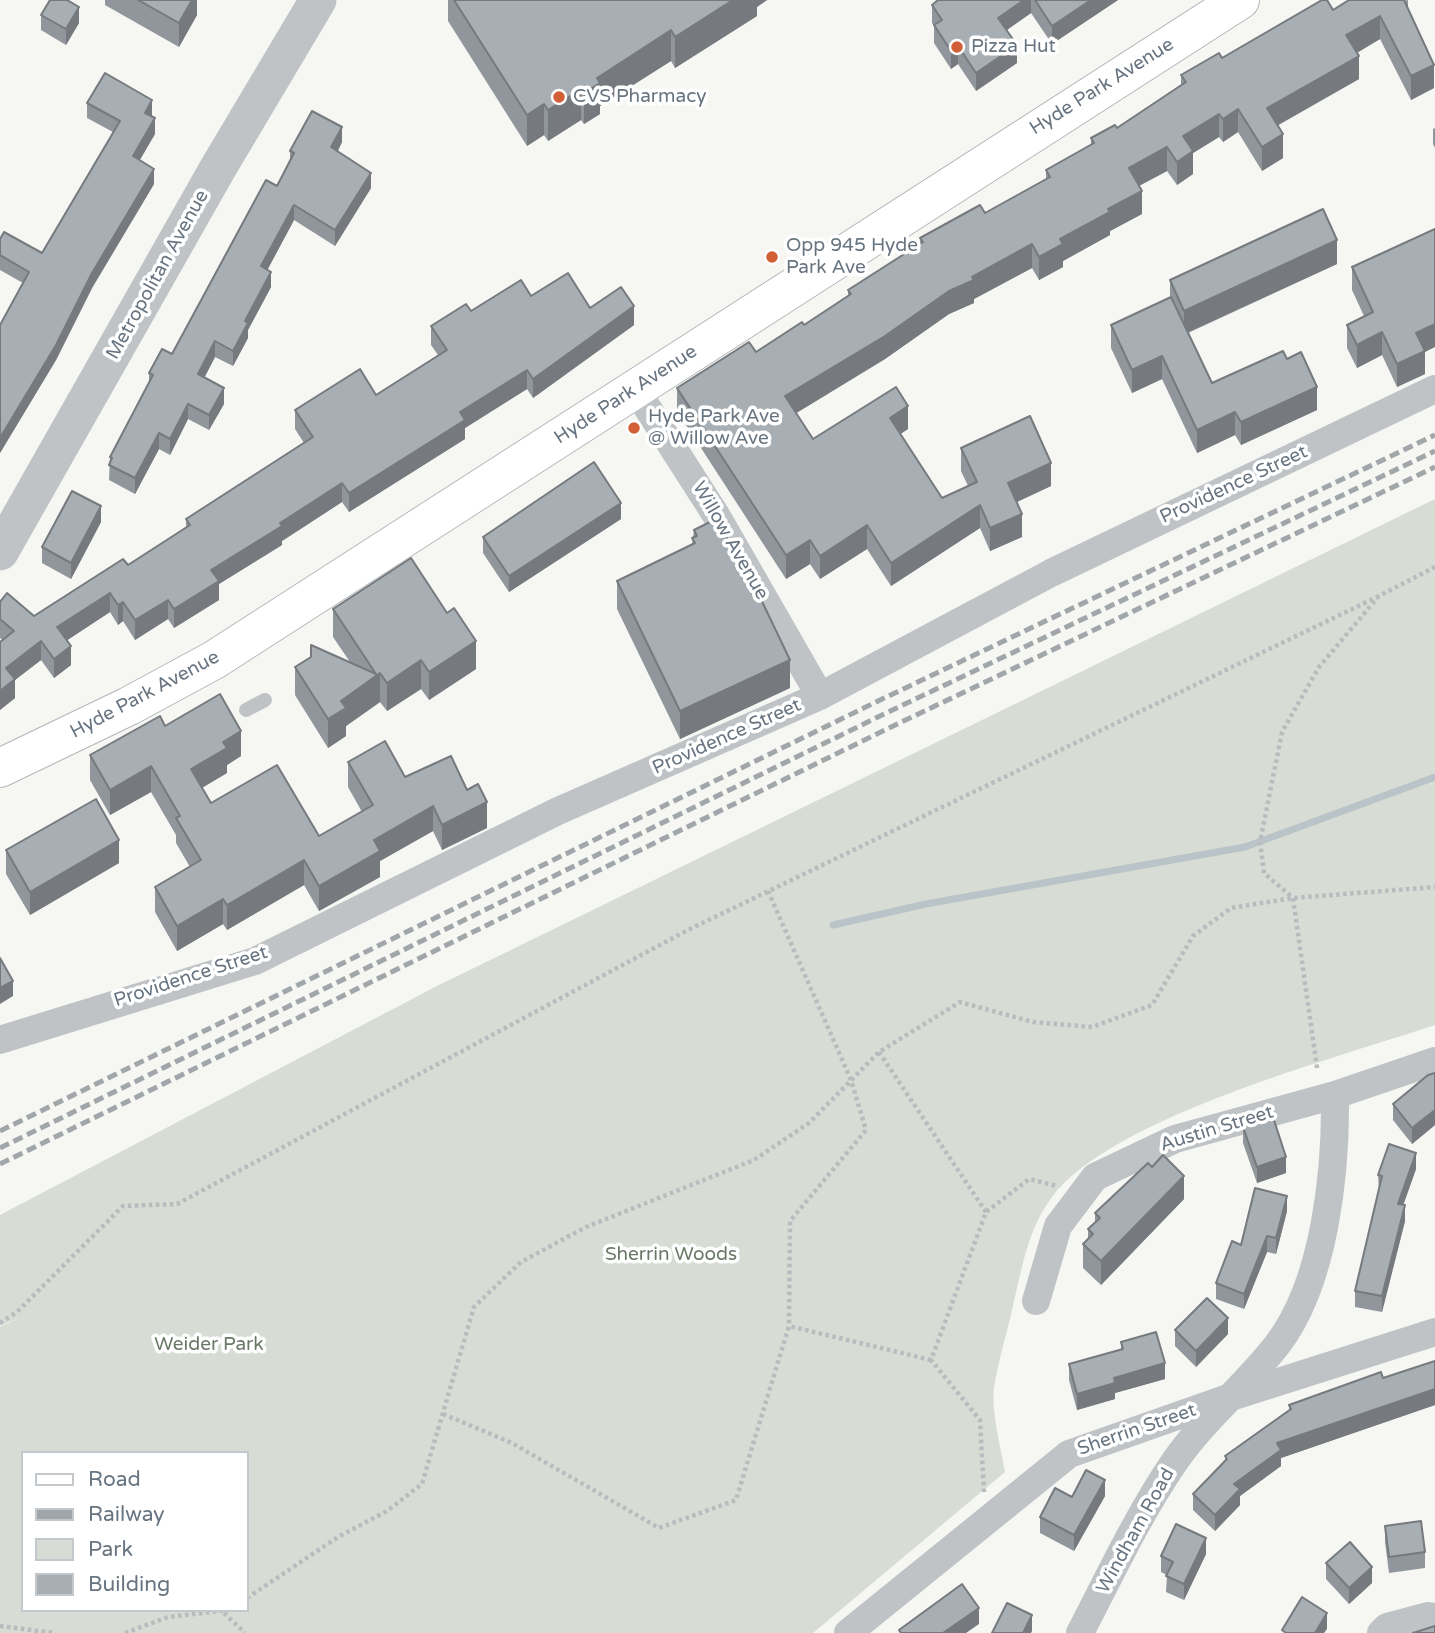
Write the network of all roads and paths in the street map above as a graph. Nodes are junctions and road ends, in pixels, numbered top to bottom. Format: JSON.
{"nodes":[{"id":1,"x":318,"y":0,"type":"edge"},
{"id":2,"x":1240,"y":0,"type":"edge"},
{"id":3,"x":1435,"y":389,"type":"edge"},
{"id":4,"x":636,"y":390,"type":"junction"},
{"id":5,"x":0,"y":552,"type":"edge"},
{"id":6,"x":1435,"y":566,"type":"edge"},
{"id":7,"x":1379,"y":596,"type":"junction"},
{"id":8,"x":820,"y":696,"type":"junction"},
{"id":9,"x":265,"y":700,"type":"dead end"},
{"id":10,"x":246,"y":710,"type":"dead end"},
{"id":11,"x":0,"y":768,"type":"edge"},
{"id":12,"x":1435,"y":887,"type":"edge"},
{"id":13,"x":768,"y":891,"type":"junction"},
{"id":14,"x":1293,"y":898,"type":"junction"},
{"id":15,"x":0,"y":1040,"type":"edge"},
{"id":16,"x":879,"y":1052,"type":"junction"},
{"id":17,"x":1435,"y":1061,"type":"edge"},
{"id":18,"x":1317,"y":1068,"type":"dead end"},
{"id":19,"x":851,"y":1080,"type":"junction"},
{"id":20,"x":1335,"y":1095,"type":"junction"},
{"id":21,"x":1083,"y":1193,"type":"junction"},
{"id":22,"x":986,"y":1212,"type":"junction"},
{"id":23,"x":1036,"y":1300,"type":"dead end"},
{"id":24,"x":0,"y":1323,"type":"edge"},
{"id":25,"x":789,"y":1326,"type":"junction"},
{"id":26,"x":1435,"y":1332,"type":"edge"},
{"id":27,"x":931,"y":1360,"type":"junction"},
{"id":28,"x":1231,"y":1397,"type":"junction"},
{"id":29,"x":443,"y":1413,"type":"junction"},
{"id":30,"x":985,"y":1520,"type":"junction"},
{"id":31,"x":248,"y":1597,"type":"edge"},
{"id":32,"x":226,"y":1612,"type":"edge"},
{"id":33,"x":1435,"y":1617,"type":"edge"},
{"id":34,"x":0,"y":1626,"type":"edge"},
{"id":35,"x":55,"y":1633,"type":"edge"},
{"id":36,"x":125,"y":1633,"type":"edge"},
{"id":37,"x":245,"y":1633,"type":"edge"},
{"id":38,"x":848,"y":1633,"type":"edge"},
{"id":39,"x":1080,"y":1633,"type":"edge"},
{"id":40,"x":1381,"y":1633,"type":"edge"}],
"edges":[{"from":1,"to":5,"type":"street","name":"Metropolitan Avenue"},
{"from":2,"to":4,"type":"main road","name":"Hyde Park Avenue"},
{"from":3,"to":8,"type":"street","name":"Providence Street"},
{"from":4,"to":8,"type":"street","name":"Willow Avenue"},
{"from":4,"to":11,"type":"main road","name":"Hyde Park Avenue"},
{"from":6,"to":7,"type":"path"},
{"from":7,"to":13,"type":"path"},
{"from":7,"to":14,"type":"path"},
{"from":8,"to":15,"type":"street","name":"Providence Street"},
{"from":9,"to":10,"type":"lane"},
{"from":12,"to":14,"type":"path"},
{"from":13,"to":19,"type":"path"},
{"from":13,"to":24,"type":"path"},
{"from":14,"to":16,"type":"path"},
{"from":14,"to":18,"type":"path"},
{"from":16,"to":19,"type":"path"},
{"from":16,"to":22,"type":"path"},
{"from":17,"to":20,"type":"street","name":"Austin Street"},
{"from":19,"to":25,"type":"path"},
{"from":19,"to":29,"type":"path"},
{"from":20,"to":21,"type":"street","name":"Austin Street"},
{"from":20,"to":28,"type":"street","name":"Windham Road"},
{"from":21,"to":22,"type":"path"},
{"from":21,"to":23,"type":"street","name":"Austin Street"},
{"from":22,"to":27,"type":"path"},
{"from":25,"to":27,"type":"path"},
{"from":25,"to":29,"type":"path"},
{"from":26,"to":28,"type":"street","name":"Sherrin Street"},
{"from":27,"to":30,"type":"path"},
{"from":28,"to":30,"type":"street","name":"Sherrin Street"},
{"from":28,"to":39,"type":"street","name":"Windham Road"},
{"from":29,"to":31,"type":"path"},
{"from":30,"to":38,"type":"street","name":"Sherrin Street"},
{"from":32,"to":36,"type":"path"},
{"from":32,"to":37,"type":"path"},
{"from":33,"to":40,"type":"street"},
{"from":34,"to":35,"type":"path"}]}
